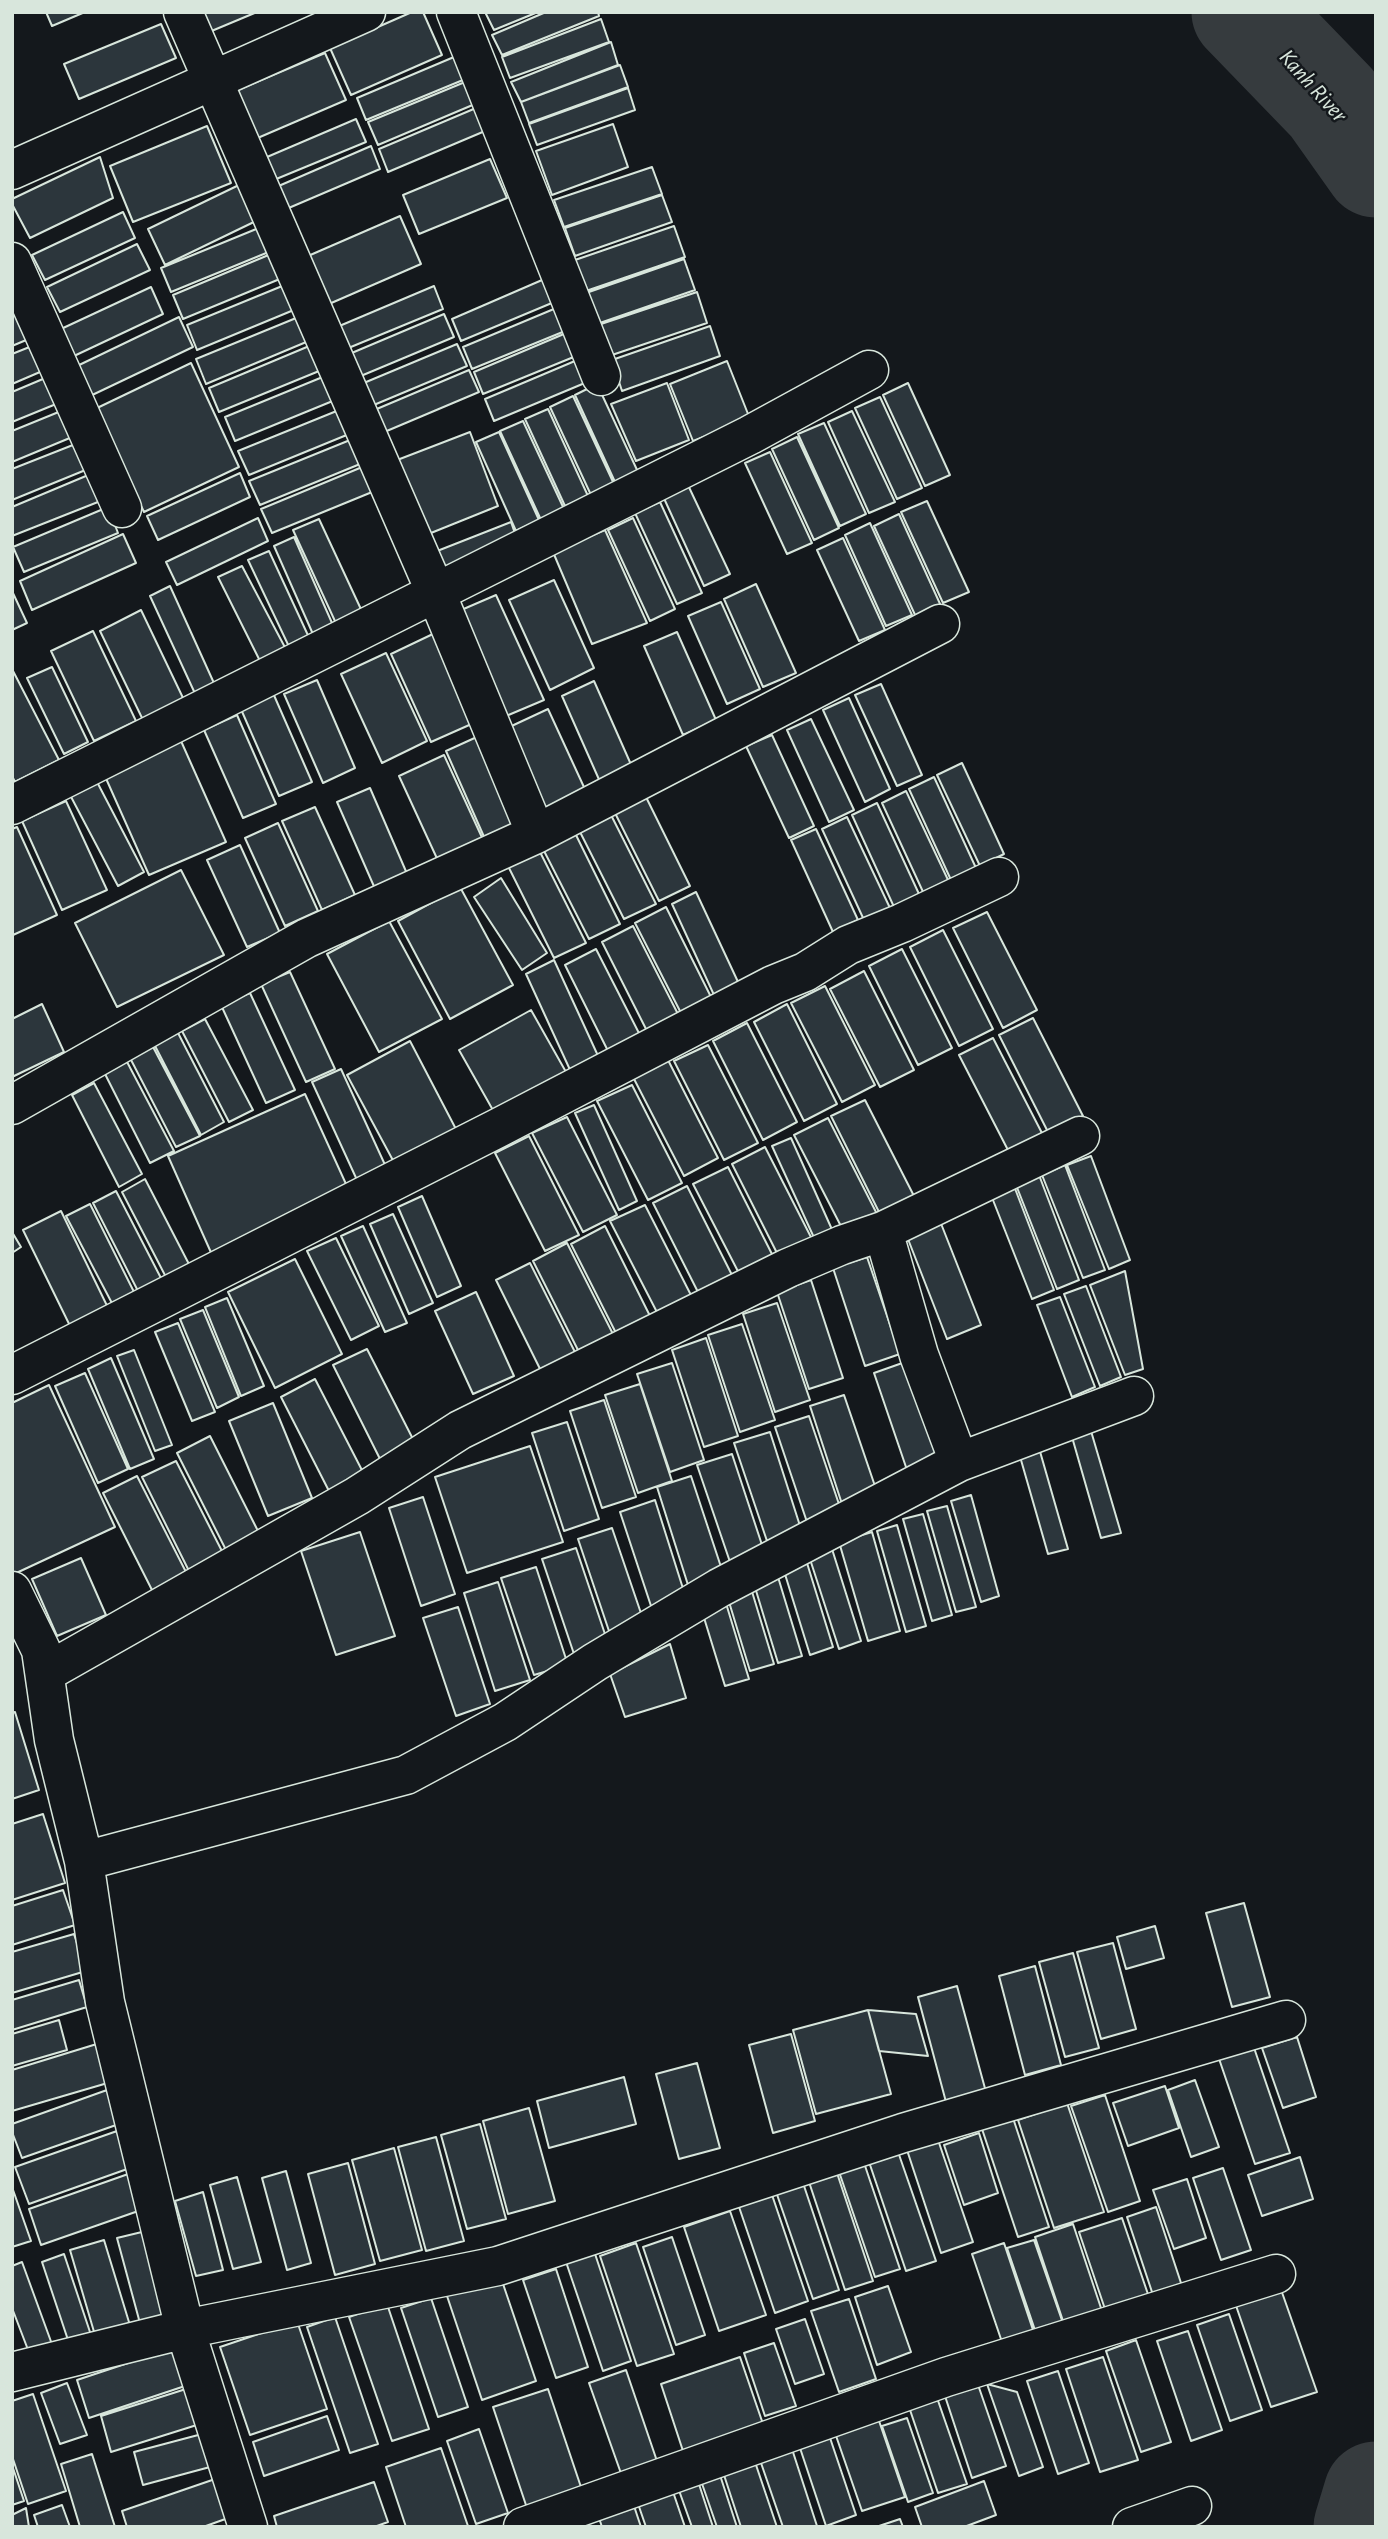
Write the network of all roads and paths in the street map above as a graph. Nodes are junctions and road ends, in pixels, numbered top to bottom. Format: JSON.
{"nodes":[{"id":1,"x":183,"y":12,"type":"edge"},
{"id":2,"x":366,"y":12,"type":"edge"},
{"id":3,"x":456,"y":12,"type":"edge"},
{"id":4,"x":212,"y":81,"type":"junction"},
{"id":5,"x":12,"y":170,"type":"edge"},
{"id":6,"x":12,"y":262,"type":"edge"},
{"id":7,"x":869,"y":370,"type":"dead end"},
{"id":8,"x":601,"y":376,"type":"dead end"},
{"id":9,"x":122,"y":508,"type":"dead end"},
{"id":10,"x":436,"y":593,"type":"junction"},
{"id":11,"x":940,"y":624,"type":"dead end"},
{"id":12,"x":12,"y":805,"type":"edge"},
{"id":13,"x":536,"y":834,"type":"junction"},
{"id":14,"x":999,"y":877,"type":"dead end"},
{"id":15,"x":12,"y":1105,"type":"edge"},
{"id":16,"x":1080,"y":1136,"type":"dead end"},
{"id":17,"x":883,"y":1231,"type":"junction"},
{"id":18,"x":12,"y":1375,"type":"edge"},
{"id":19,"x":1134,"y":1396,"type":"dead end"},
{"id":20,"x":959,"y":1462,"type":"junction"},
{"id":21,"x":12,"y":1591,"type":"edge"},
{"id":22,"x":45,"y":1673,"type":"junction"},
{"id":23,"x":84,"y":1861,"type":"junction"},
{"id":24,"x":1286,"y":2020,"type":"dead end"},
{"id":25,"x":1276,"y":2274,"type":"dead end"},
{"id":26,"x":184,"y":2329,"type":"junction"},
{"id":27,"x":12,"y":2372,"type":"edge"},
{"id":28,"x":1192,"y":2506,"type":"dead end"},
{"id":29,"x":241,"y":2525,"type":"edge"},
{"id":30,"x":523,"y":2527,"type":"edge"},
{"id":31,"x":1132,"y":2527,"type":"edge"}],
"edges":[{"from":1,"to":4,"type":"street"},
{"from":2,"to":4,"type":"street"},
{"from":3,"to":8,"type":"street"},
{"from":4,"to":5,"type":"street"},
{"from":4,"to":10,"type":"street"},
{"from":6,"to":9,"type":"street"},
{"from":7,"to":10,"type":"street"},
{"from":10,"to":12,"type":"street"},
{"from":10,"to":13,"type":"street"},
{"from":11,"to":13,"type":"street"},
{"from":13,"to":15,"type":"street"},
{"from":14,"to":18,"type":"street"},
{"from":16,"to":17,"type":"street"},
{"from":17,"to":20,"type":"street"},
{"from":17,"to":22,"type":"street"},
{"from":19,"to":20,"type":"street"},
{"from":20,"to":23,"type":"street"},
{"from":21,"to":22,"type":"street"},
{"from":22,"to":23,"type":"street"},
{"from":23,"to":26,"type":"street"},
{"from":24,"to":26,"type":"street"},
{"from":25,"to":30,"type":"street"},
{"from":26,"to":27,"type":"street"},
{"from":26,"to":29,"type":"street"},
{"from":28,"to":31,"type":"street"}]}
